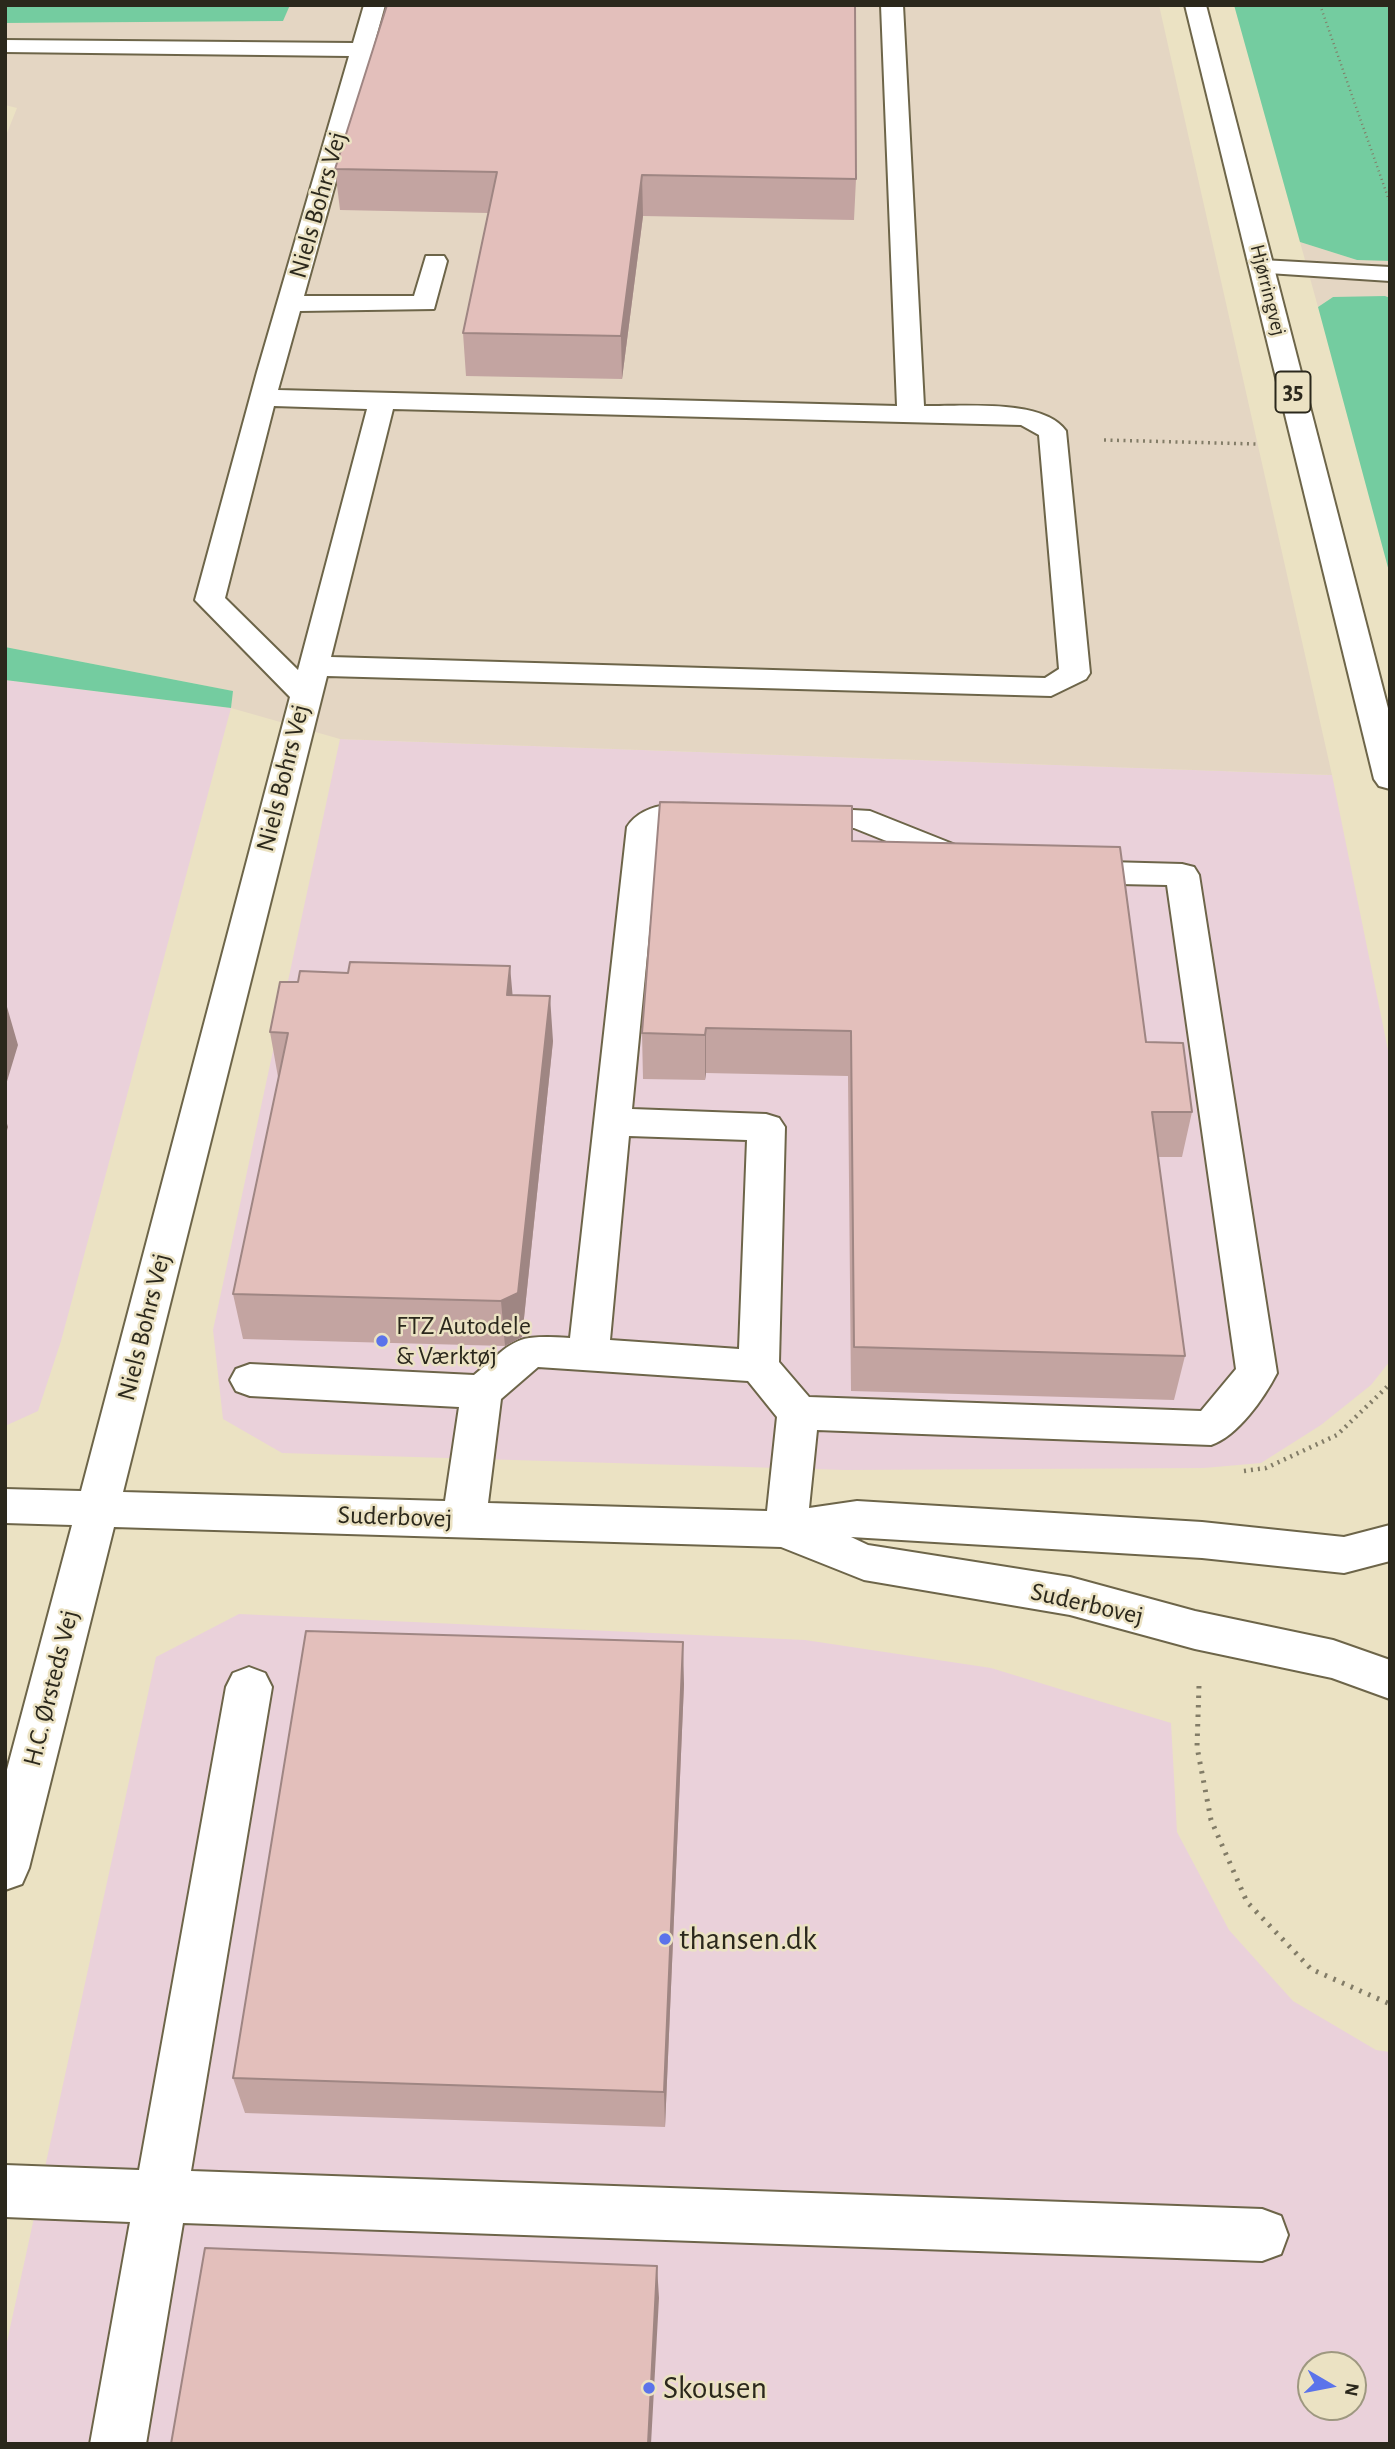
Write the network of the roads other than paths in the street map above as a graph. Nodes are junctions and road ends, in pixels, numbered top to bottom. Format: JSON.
{"nodes":[{"id":1,"x":375,"y":5,"type":"edge"},
{"id":2,"x":892,"y":5,"type":"edge"},
{"id":3,"x":1195,"y":5,"type":"edge"},
{"id":4,"x":5,"y":46,"type":"edge"},
{"id":5,"x":363,"y":50,"type":"junction"},
{"id":6,"x":435,"y":261,"type":"dead end"},
{"id":7,"x":1262,"y":267,"type":"junction"},
{"id":8,"x":1390,"y":274,"type":"edge"},
{"id":9,"x":290,"y":303,"type":"junction"},
{"id":10,"x":263,"y":398,"type":"junction"},
{"id":11,"x":382,"y":401,"type":"junction"},
{"id":12,"x":911,"y":414,"type":"junction"},
{"id":13,"x":309,"y":680,"type":"junction"},
{"id":14,"x":1390,"y":779,"type":"edge"},
{"id":15,"x":997,"y":870,"type":"edge"},
{"id":16,"x":1037,"y":871,"type":"edge"},
{"id":17,"x":612,"y":1122,"type":"junction"},
{"id":18,"x":588,"y":1355,"type":"junction"},
{"id":19,"x":759,"y":1366,"type":"junction"},
{"id":20,"x":250,"y":1380,"type":"dead end"},
{"id":21,"x":482,"y":1392,"type":"junction"},
{"id":22,"x":798,"y":1413,"type":"junction"},
{"id":23,"x":5,"y":1506,"type":"edge"},
{"id":24,"x":98,"y":1508,"type":"junction"},
{"id":25,"x":464,"y":1519,"type":"junction"},
{"id":26,"x":786,"y":1529,"type":"junction"},
{"id":27,"x":1390,"y":1543,"type":"edge"},
{"id":28,"x":1390,"y":1680,"type":"edge"},
{"id":29,"x":249,"y":1687,"type":"dead end"},
{"id":30,"x":5,"y":1868,"type":"edge"},
{"id":31,"x":5,"y":2191,"type":"edge"},
{"id":32,"x":161,"y":2196,"type":"junction"},
{"id":33,"x":1262,"y":2235,"type":"dead end"},
{"id":34,"x":118,"y":2444,"type":"edge"}],
"edges":[{"from":1,"to":5,"type":"street","name":"Niels Bohrs Vej"},
{"from":2,"to":12,"type":"street"},
{"from":3,"to":7,"type":"street","name":"Hjørringvej","number":"35"},
{"from":4,"to":5,"type":"street"},
{"from":5,"to":9,"type":"street","name":"Niels Bohrs Vej"},
{"from":6,"to":9,"type":"street"},
{"from":7,"to":8,"type":"street"},
{"from":7,"to":14,"type":"street","name":"Hjørringvej","number":"35"},
{"from":9,"to":10,"type":"street","name":"Niels Bohrs Vej"},
{"from":10,"to":11,"type":"street"},
{"from":10,"to":13,"type":"street","name":"Niels Bohrs Vej"},
{"from":11,"to":12,"type":"street"},
{"from":11,"to":13,"type":"street"},
{"from":12,"to":13,"type":"street"},
{"from":13,"to":24,"type":"street","name":"Niels Bohrs Vej"},
{"from":15,"to":17,"type":"street"},
{"from":16,"to":22,"type":"street"},
{"from":17,"to":18,"type":"street"},
{"from":17,"to":19,"type":"street"},
{"from":18,"to":19,"type":"street"},
{"from":18,"to":21,"type":"street"},
{"from":19,"to":22,"type":"street"},
{"from":20,"to":21,"type":"street"},
{"from":21,"to":25,"type":"street"},
{"from":22,"to":26,"type":"street"},
{"from":23,"to":24,"type":"street","name":"Suderbovej"},
{"from":24,"to":25,"type":"street","name":"Suderbovej"},
{"from":24,"to":30,"type":"street","name":"H.C. Ørsteds Vej"},
{"from":25,"to":26,"type":"street","name":"Suderbovej"},
{"from":26,"to":27,"type":"street","name":"Suderbovej"},
{"from":26,"to":28,"type":"street","name":"Suderbovej"},
{"from":29,"to":32,"type":"street"},
{"from":31,"to":32,"type":"street"},
{"from":32,"to":33,"type":"street"},
{"from":32,"to":34,"type":"street"}]}
